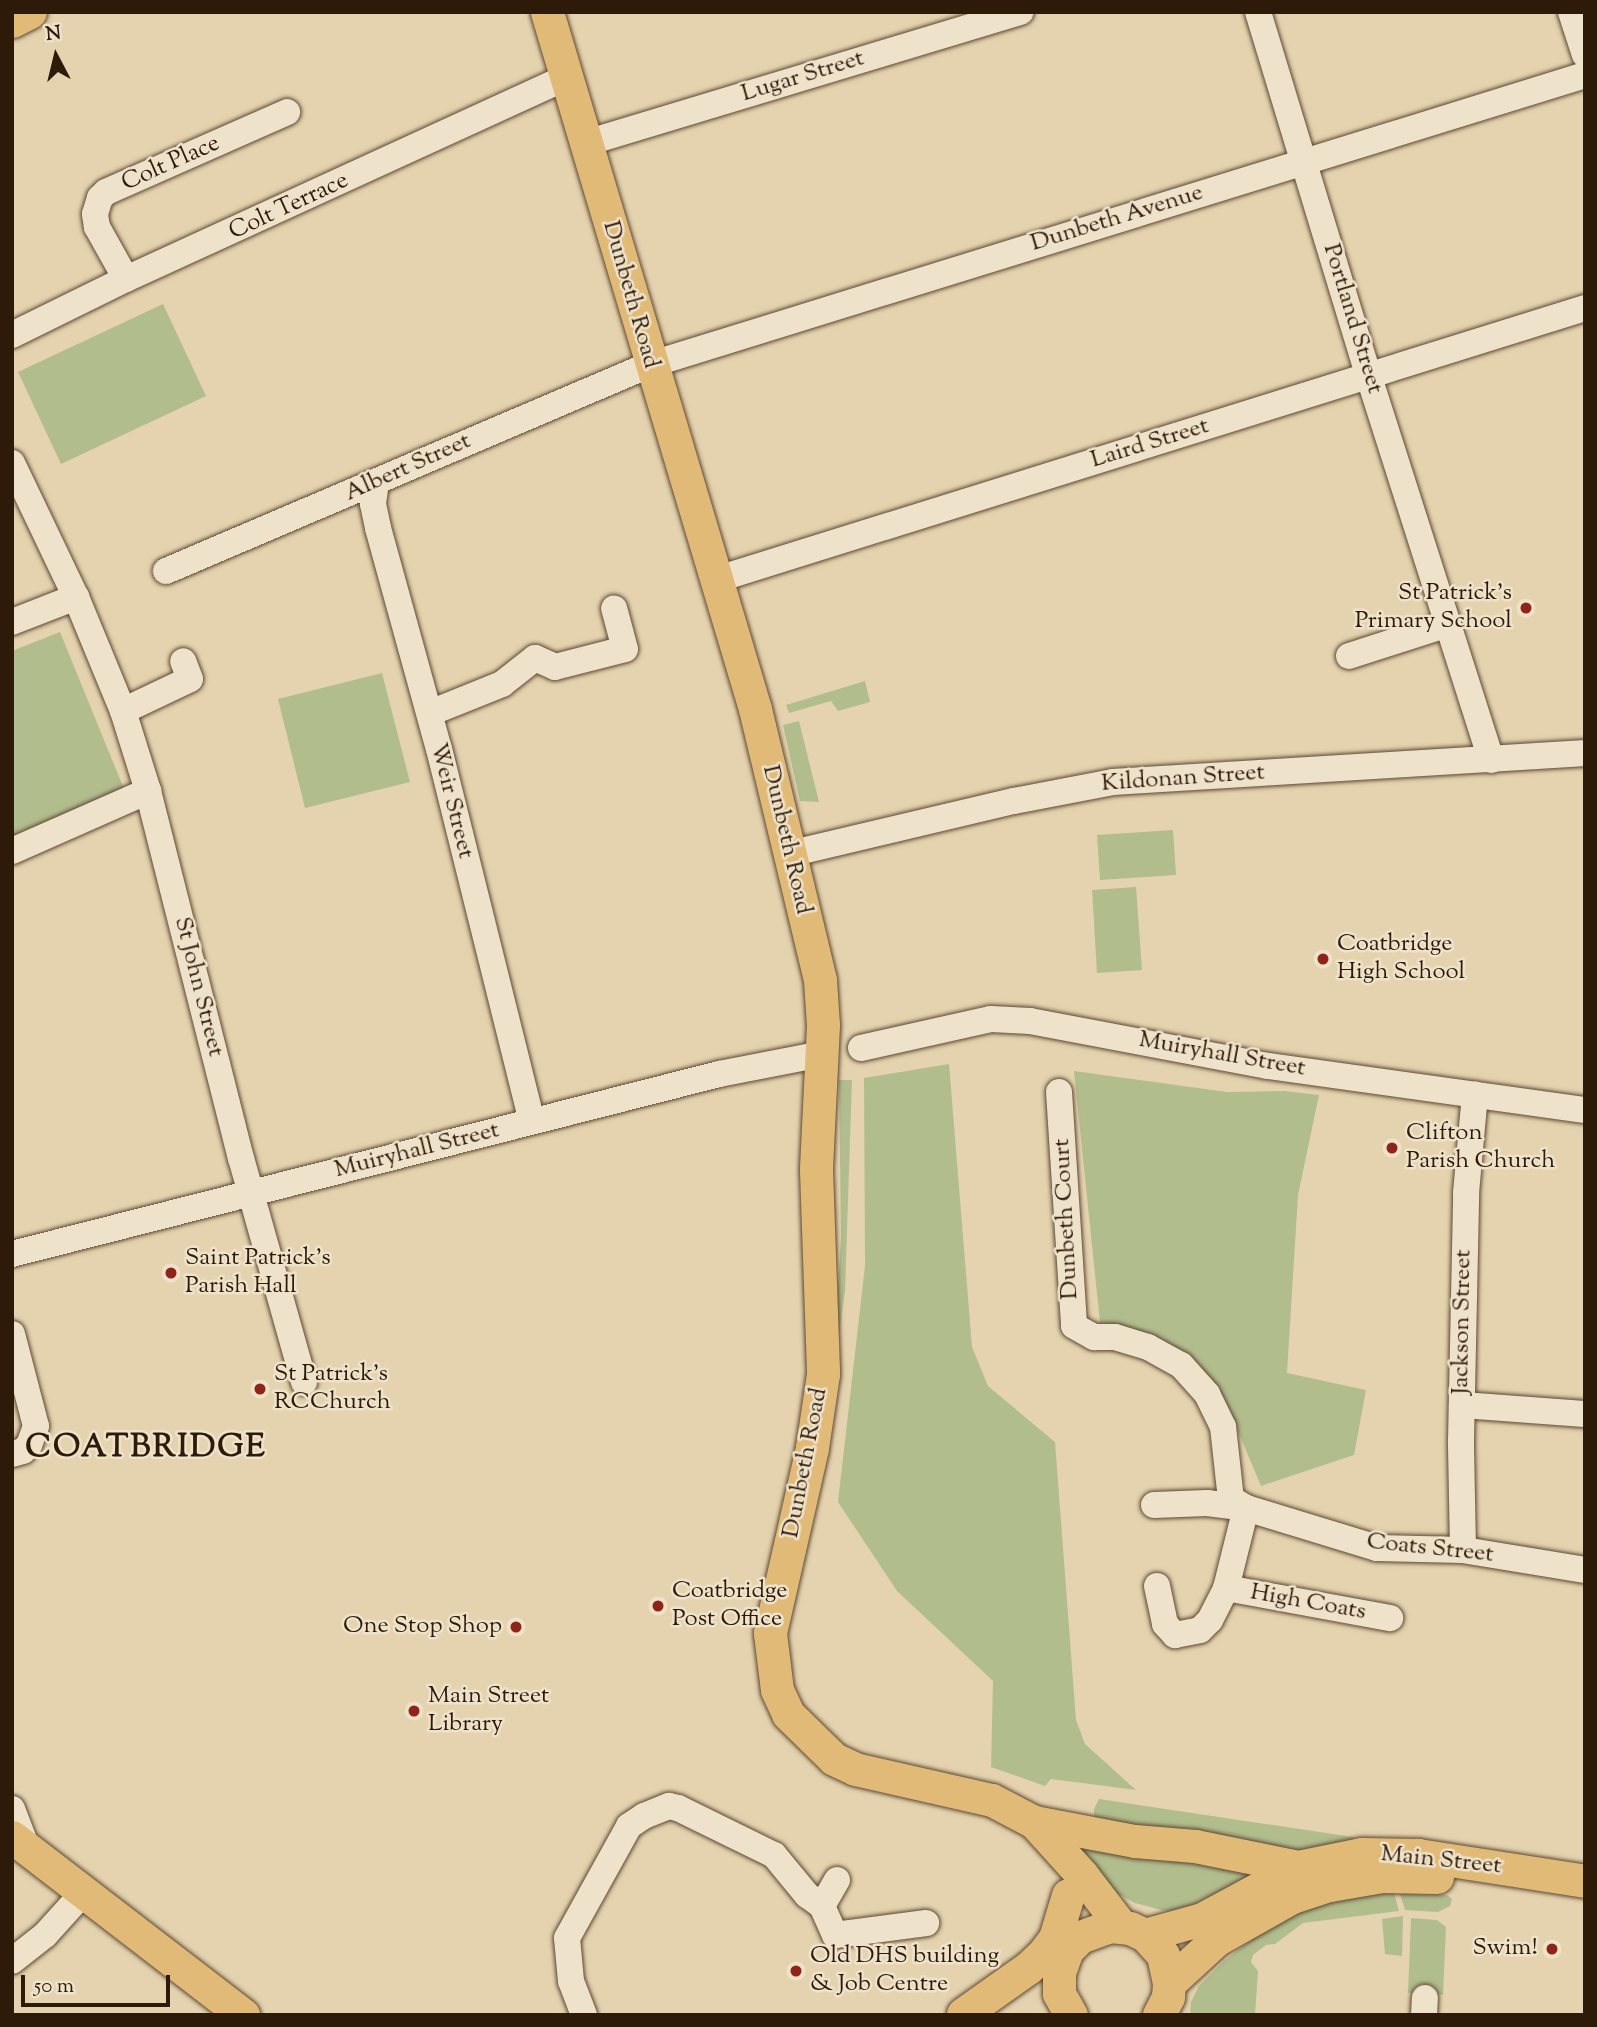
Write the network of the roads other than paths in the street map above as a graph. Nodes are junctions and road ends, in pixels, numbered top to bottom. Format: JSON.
{"nodes":[{"id":1,"x":30,"y":12,"type":"edge"},
{"id":2,"x":547,"y":12,"type":"edge"},
{"id":3,"x":1021,"y":12,"type":"edge"},
{"id":4,"x":1258,"y":12,"type":"edge"},
{"id":5,"x":1571,"y":12,"type":"edge"},
{"id":6,"x":12,"y":21,"type":"edge"},
{"id":7,"x":1585,"y":55,"type":"edge"},
{"id":8,"x":1585,"y":75,"type":"edge"},
{"id":9,"x":565,"y":78,"type":"junction"},
{"id":10,"x":287,"y":112,"type":"dead end"},
{"id":11,"x":586,"y":143,"type":"junction"},
{"id":12,"x":1306,"y":162,"type":"junction"},
{"id":13,"x":126,"y":279,"type":"junction"},
{"id":14,"x":1585,"y":308,"type":"edge"},
{"id":15,"x":12,"y":335,"type":"edge"},
{"id":16,"x":649,"y":365,"type":"junction"},
{"id":17,"x":1369,"y":377,"type":"junction"},
{"id":18,"x":12,"y":463,"type":"edge"},
{"id":19,"x":376,"y":482,"type":"junction"},
{"id":20,"x":166,"y":571,"type":"dead end"},
{"id":21,"x":715,"y":580,"type":"junction"},
{"id":22,"x":76,"y":597,"type":"junction"},
{"id":23,"x":614,"y":608,"type":"dead end"},
{"id":24,"x":12,"y":622,"type":"edge"},
{"id":25,"x":1448,"y":624,"type":"junction"},
{"id":26,"x":1349,"y":656,"type":"dead end"},
{"id":27,"x":183,"y":661,"type":"dead end"},
{"id":28,"x":123,"y":711,"type":"junction"},
{"id":29,"x":429,"y":713,"type":"junction"},
{"id":30,"x":1585,"y":753,"type":"edge"},
{"id":31,"x":1491,"y":760,"type":"junction"},
{"id":32,"x":148,"y":791,"type":"junction"},
{"id":33,"x":12,"y":851,"type":"edge"},
{"id":34,"x":789,"y":854,"type":"junction"},
{"id":35,"x":861,"y":1048,"type":"dead end"},
{"id":36,"x":822,"y":1054,"type":"junction"},
{"id":37,"x":1059,"y":1092,"type":"dead end"},
{"id":38,"x":1475,"y":1094,"type":"junction"},
{"id":39,"x":1585,"y":1110,"type":"edge"},
{"id":40,"x":532,"y":1121,"type":"junction"},
{"id":41,"x":250,"y":1193,"type":"junction"},
{"id":42,"x":12,"y":1254,"type":"edge"},
{"id":43,"x":12,"y":1334,"type":"edge"},
{"id":44,"x":304,"y":1382,"type":"dead end"},
{"id":45,"x":1462,"y":1405,"type":"junction"},
{"id":46,"x":1585,"y":1414,"type":"edge"},
{"id":47,"x":20,"y":1450,"type":"edge"},
{"id":48,"x":1154,"y":1504,"type":"dead end"},
{"id":49,"x":1245,"y":1507,"type":"junction"},
{"id":50,"x":1463,"y":1550,"type":"junction"},
{"id":51,"x":1585,"y":1570,"type":"edge"},
{"id":52,"x":1157,"y":1586,"type":"dead end"},
{"id":53,"x":1226,"y":1588,"type":"junction"},
{"id":54,"x":1390,"y":1618,"type":"dead end"},
{"id":55,"x":12,"y":1809,"type":"edge"},
{"id":56,"x":1040,"y":1829,"type":"junction"},
{"id":57,"x":20,"y":1843,"type":"edge"},
{"id":58,"x":1298,"y":1867,"type":"junction"},
{"id":59,"x":837,"y":1880,"type":"dead end"},
{"id":60,"x":1585,"y":1881,"type":"edge"},
{"id":61,"x":83,"y":1893,"type":"junction"},
{"id":62,"x":1068,"y":1895,"type":"junction"},
{"id":63,"x":1585,"y":1897,"type":"edge"},
{"id":64,"x":822,"y":1906,"type":"junction"},
{"id":65,"x":926,"y":1923,"type":"dead end"},
{"id":66,"x":1133,"y":1930,"type":"junction"},
{"id":67,"x":12,"y":1961,"type":"edge"},
{"id":68,"x":1063,"y":1962,"type":"junction"},
{"id":69,"x":571,"y":1981,"type":"junction"},
{"id":70,"x":1170,"y":1983,"type":"junction"},
{"id":71,"x":961,"y":2014,"type":"edge"},
{"id":72,"x":243,"y":2015,"type":"edge"},
{"id":73,"x":565,"y":2015,"type":"edge"},
{"id":74,"x":584,"y":2015,"type":"edge"},
{"id":75,"x":1071,"y":2015,"type":"edge"},
{"id":76,"x":1159,"y":2015,"type":"edge"}],
"edges":[{"from":1,"to":6,"type":"main road"},
{"from":2,"to":9,"type":"main road","name":"Dunbeth Road"},
{"from":3,"to":11,"type":"street","name":"Lugar Street"},
{"from":4,"to":12,"type":"street","name":"Portland Street"},
{"from":5,"to":7,"type":"street"},
{"from":8,"to":12,"type":"street","name":"Dunbeth Avenue"},
{"from":9,"to":11,"type":"main road","name":"Dunbeth Road"},
{"from":9,"to":13,"type":"street","name":"Colt Terrace"},
{"from":10,"to":13,"type":"street","name":"Colt Place"},
{"from":11,"to":16,"type":"main road","name":"Dunbeth Road"},
{"from":12,"to":16,"type":"street","name":"Dunbeth Avenue"},
{"from":12,"to":17,"type":"street","name":"Portland Street"},
{"from":13,"to":15,"type":"street","name":"Colt Terrace"},
{"from":14,"to":17,"type":"street","name":"Laird Street"},
{"from":16,"to":19,"type":"street","name":"Albert Street"},
{"from":16,"to":21,"type":"main road","name":"Dunbeth Road"},
{"from":17,"to":21,"type":"street","name":"Laird Street"},
{"from":17,"to":25,"type":"street","name":"Portland Street"},
{"from":18,"to":22,"type":"street","name":"St John Street"},
{"from":19,"to":20,"type":"street","name":"Albert Street"},
{"from":19,"to":29,"type":"street","name":"Weir Street"},
{"from":21,"to":34,"type":"main road","name":"Dunbeth Road"},
{"from":22,"to":24,"type":"street"},
{"from":22,"to":28,"type":"street","name":"St John Street"},
{"from":23,"to":29,"type":"street"},
{"from":25,"to":26,"type":"street"},
{"from":25,"to":31,"type":"street","name":"Portland Street"},
{"from":27,"to":28,"type":"street"},
{"from":28,"to":32,"type":"street","name":"St John Street"},
{"from":29,"to":40,"type":"street","name":"Weir Street"},
{"from":30,"to":31,"type":"street","name":"Kildonan Street"},
{"from":31,"to":34,"type":"street","name":"Kildonan Street"},
{"from":32,"to":33,"type":"street"},
{"from":32,"to":41,"type":"street","name":"St John Street"},
{"from":34,"to":36,"type":"main road","name":"Dunbeth Road"},
{"from":35,"to":38,"type":"street","name":"Muiryhall Street"},
{"from":36,"to":40,"type":"street","name":"Muiryhall Street"},
{"from":36,"to":56,"type":"main road","name":"Dunbeth Road"},
{"from":37,"to":49,"type":"street","name":"Dunbeth Court"},
{"from":38,"to":39,"type":"street","name":"Muiryhall Street"},
{"from":38,"to":45,"type":"street","name":"Jackson Street"},
{"from":40,"to":41,"type":"street","name":"Muiryhall Street"},
{"from":41,"to":42,"type":"street","name":"Muiryhall Street"},
{"from":41,"to":44,"type":"street","name":"St John Street"},
{"from":43,"to":47,"type":"street"},
{"from":45,"to":46,"type":"street"},
{"from":45,"to":50,"type":"street","name":"Jackson Street"},
{"from":48,"to":49,"type":"street"},
{"from":49,"to":50,"type":"street","name":"Coats Street"},
{"from":49,"to":53,"type":"street","name":"High Coats"},
{"from":50,"to":51,"type":"street","name":"Coats Street"},
{"from":52,"to":53,"type":"street","name":"High Coats"},
{"from":53,"to":54,"type":"street","name":"High Coats"},
{"from":55,"to":57,"type":"street"},
{"from":56,"to":58,"type":"main road"},
{"from":56,"to":62,"type":"main road"},
{"from":56,"to":66,"type":"main road"},
{"from":57,"to":61,"type":"main road"},
{"from":58,"to":60,"type":"main road","name":"Main Street"},
{"from":58,"to":66,"type":"main road","name":"Main Street"},
{"from":59,"to":64,"type":"street"},
{"from":61,"to":67,"type":"street"},
{"from":61,"to":72,"type":"main road"},
{"from":62,"to":68,"type":"main road"},
{"from":62,"to":71,"type":"main road"},
{"from":63,"to":70,"type":"main road","name":"Main Street"},
{"from":64,"to":65,"type":"street"},
{"from":64,"to":69,"type":"street"},
{"from":66,"to":68,"type":"main road","name":"Main Street"},
{"from":66,"to":70,"type":"main road"},
{"from":68,"to":71,"type":"main road","name":"Main Street"},
{"from":68,"to":75,"type":"main road"},
{"from":69,"to":73,"type":"street"},
{"from":69,"to":74,"type":"street"},
{"from":70,"to":76,"type":"main road"}]}
